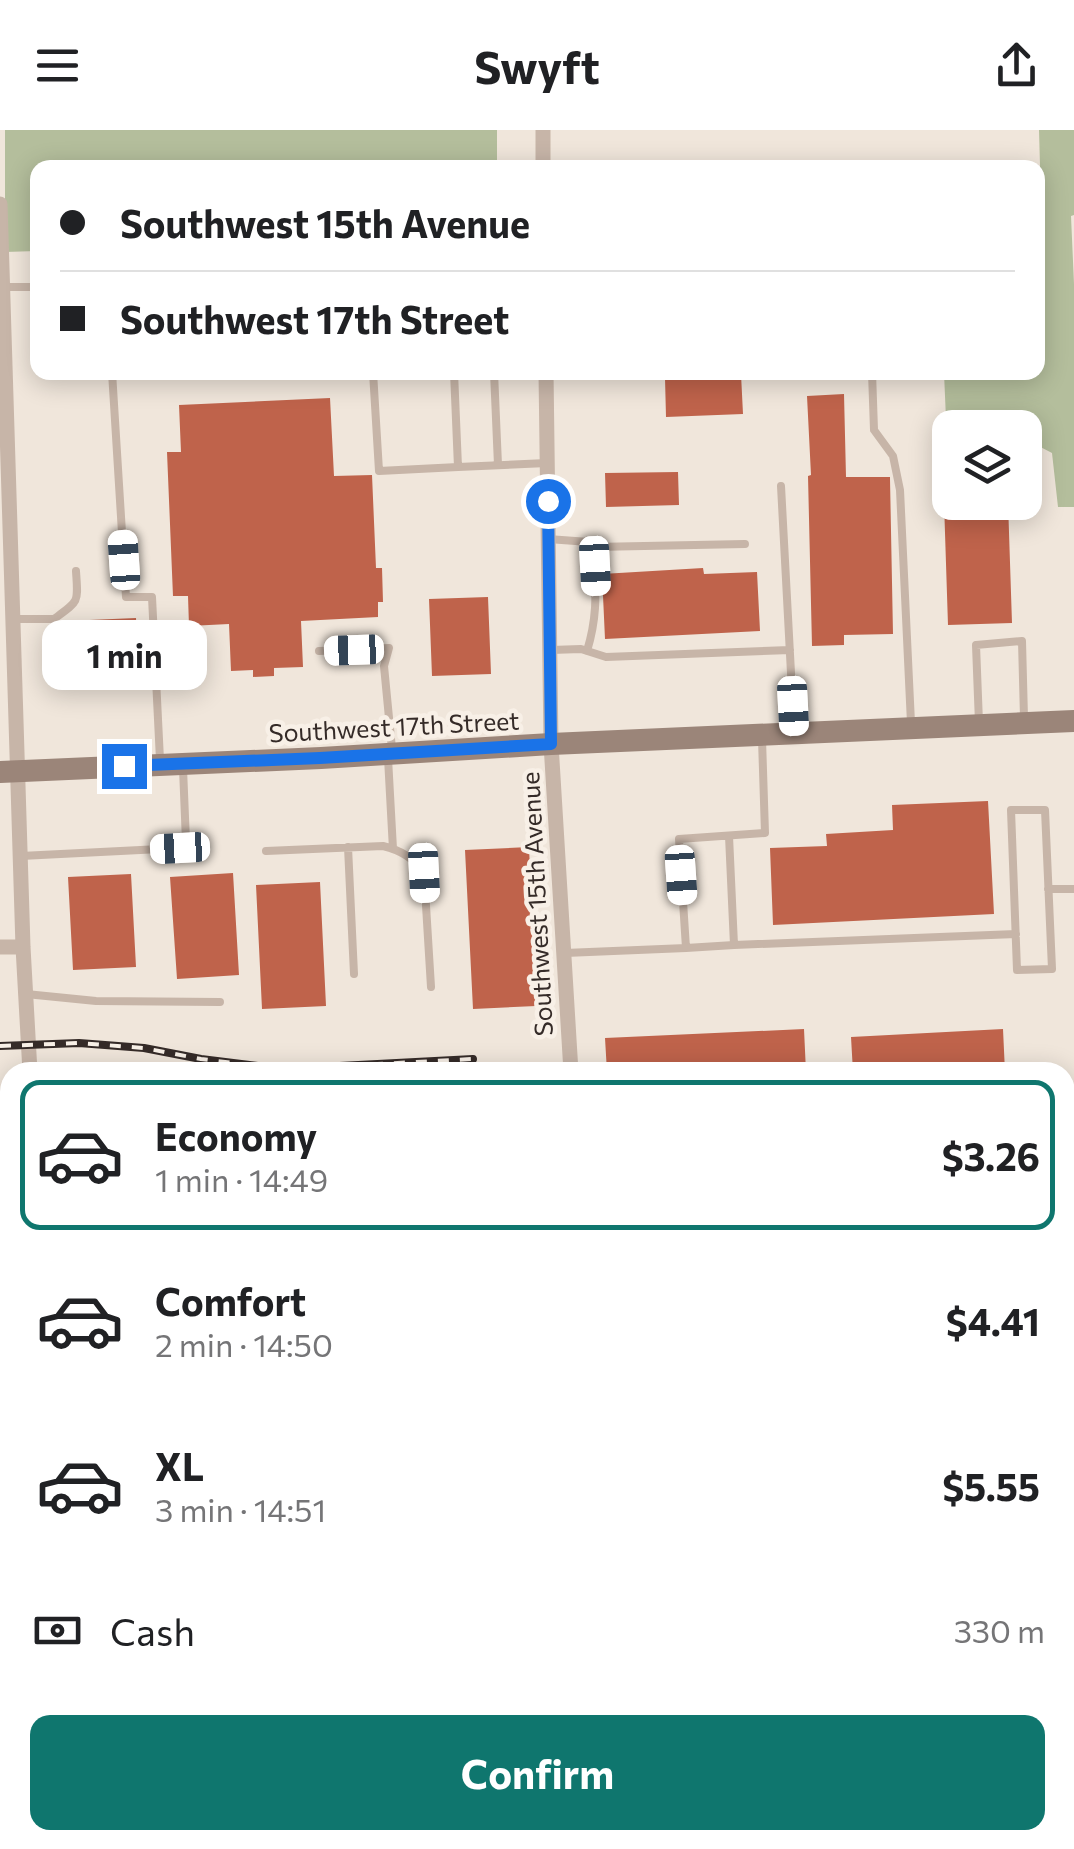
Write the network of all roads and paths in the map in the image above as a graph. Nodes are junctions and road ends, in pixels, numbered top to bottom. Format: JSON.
{"nodes":[{"id":1,"x":543,"y":130,"type":"edge"},
{"id":2,"x":543,"y":160,"type":"edge"},
{"id":3,"x":0,"y":204,"type":"edge"},
{"id":4,"x":1,"y":280,"type":"edge"},
{"id":5,"x":30,"y":285,"type":"edge"},
{"id":6,"x":112,"y":380,"type":"edge"},
{"id":7,"x":373,"y":380,"type":"edge"},
{"id":8,"x":454,"y":380,"type":"edge"},
{"id":9,"x":494,"y":380,"type":"edge"},
{"id":10,"x":546,"y":380,"type":"edge"},
{"id":11,"x":872,"y":380,"type":"edge"},
{"id":12,"x":547,"y":462,"type":"junction"},
{"id":13,"x":498,"y":465,"type":"junction"},
{"id":14,"x":458,"y":467,"type":"junction"},
{"id":15,"x":781,"y":486,"type":"dead end"},
{"id":16,"x":548,"y":540,"type":"junction"},
{"id":17,"x":745,"y":544,"type":"dead end"},
{"id":18,"x":594,"y":547,"type":"junction"},
{"id":19,"x":76,"y":570,"type":"dead end"},
{"id":20,"x":12,"y":619,"type":"junction"},
{"id":21,"x":54,"y":619,"type":"junction"},
{"id":22,"x":550,"y":650,"type":"junction"},
{"id":23,"x":790,"y":650,"type":"junction"},
{"id":24,"x":319,"y":651,"type":"dead end"},
{"id":25,"x":587,"y":651,"type":"junction"},
{"id":26,"x":124,"y":679,"type":"dead end"},
{"id":27,"x":1074,"y":721,"type":"edge"},
{"id":28,"x":1024,"y":723,"type":"junction"},
{"id":29,"x":979,"y":725,"type":"junction"},
{"id":30,"x":911,"y":728,"type":"junction"},
{"id":31,"x":794,"y":733,"type":"junction"},
{"id":32,"x":762,"y":734,"type":"junction"},
{"id":33,"x":1074,"y":740,"type":"edge"},
{"id":34,"x":551,"y":744,"type":"junction"},
{"id":35,"x":390,"y":754,"type":"junction"},
{"id":36,"x":171,"y":764,"type":"junction"},
{"id":37,"x":4,"y":769,"type":"edge"},
{"id":38,"x":728,"y":836,"type":"junction"},
{"id":39,"x":348,"y":847,"type":"junction"},
{"id":40,"x":393,"y":849,"type":"junction"},
{"id":41,"x":266,"y":852,"type":"dead end"},
{"id":42,"x":20,"y":856,"type":"junction"},
{"id":43,"x":1074,"y":888,"type":"edge"},
{"id":44,"x":1048,"y":890,"type":"junction"},
{"id":45,"x":1016,"y":934,"type":"junction"},
{"id":46,"x":734,"y":945,"type":"junction"},
{"id":47,"x":0,"y":947,"type":"edge"},
{"id":48,"x":23,"y":947,"type":"junction"},
{"id":49,"x":686,"y":948,"type":"junction"},
{"id":50,"x":564,"y":953,"type":"junction"},
{"id":51,"x":354,"y":974,"type":"dead end"},
{"id":52,"x":432,"y":987,"type":"dead end"},
{"id":53,"x":26,"y":994,"type":"junction"},
{"id":54,"x":220,"y":1002,"type":"dead end"},
{"id":55,"x":29,"y":1062,"type":"edge"},
{"id":56,"x":570,"y":1062,"type":"edge"}],
"edges":[{"from":1,"to":2,"type":"street"},
{"from":3,"to":4,"type":"street"},
{"from":4,"to":5,"type":"lane"},
{"from":4,"to":20,"type":"street"},
{"from":6,"to":36,"type":"lane"},
{"from":7,"to":14,"type":"lane"},
{"from":8,"to":14,"type":"lane"},
{"from":9,"to":13,"type":"lane"},
{"from":10,"to":12,"type":"street","name":"Southwest 15th Avenue"},
{"from":11,"to":30,"type":"lane"},
{"from":12,"to":13,"type":"lane"},
{"from":12,"to":16,"type":"street","name":"Southwest 15th Avenue"},
{"from":13,"to":14,"type":"lane"},
{"from":15,"to":23,"type":"lane"},
{"from":16,"to":18,"type":"lane"},
{"from":16,"to":22,"type":"street","name":"Southwest 15th Avenue"},
{"from":17,"to":18,"type":"lane"},
{"from":18,"to":25,"type":"lane"},
{"from":19,"to":21,"type":"lane"},
{"from":20,"to":21,"type":"lane"},
{"from":20,"to":37,"type":"street"},
{"from":21,"to":26,"type":"lane"},
{"from":22,"to":25,"type":"lane"},
{"from":22,"to":34,"type":"street","name":"Southwest 15th Avenue"},
{"from":23,"to":25,"type":"lane"},
{"from":23,"to":31,"type":"lane"},
{"from":24,"to":35,"type":"lane"},
{"from":27,"to":28,"type":"main road","name":"Southwest 17th Street"},
{"from":27,"to":33,"type":"street"},
{"from":28,"to":29,"type":"main road","name":"Southwest 17th Street"},
{"from":28,"to":29,"type":"lane"},
{"from":29,"to":30,"type":"main road","name":"Southwest 17th Street"},
{"from":30,"to":31,"type":"main road","name":"Southwest 17th Street"},
{"from":31,"to":32,"type":"main road","name":"Southwest 17th Street"},
{"from":32,"to":34,"type":"main road","name":"Southwest 17th Street"},
{"from":32,"to":38,"type":"lane"},
{"from":34,"to":35,"type":"main road","name":"Southwest 17th Street"},
{"from":34,"to":50,"type":"street","name":"Southwest 15th Avenue"},
{"from":35,"to":36,"type":"main road","name":"Southwest 17th Street"},
{"from":35,"to":40,"type":"lane"},
{"from":36,"to":37,"type":"main road","name":"Southwest 17th Street"},
{"from":36,"to":42,"type":"lane"},
{"from":37,"to":42,"type":"street"},
{"from":38,"to":46,"type":"lane"},
{"from":38,"to":49,"type":"lane"},
{"from":39,"to":40,"type":"lane"},
{"from":39,"to":41,"type":"lane"},
{"from":39,"to":51,"type":"lane"},
{"from":40,"to":52,"type":"lane"},
{"from":42,"to":48,"type":"street"},
{"from":43,"to":44,"type":"lane"},
{"from":44,"to":45,"type":"lane"},
{"from":44,"to":45,"type":"lane"},
{"from":45,"to":46,"type":"lane"},
{"from":46,"to":49,"type":"lane"},
{"from":47,"to":48,"type":"street"},
{"from":48,"to":53,"type":"street"},
{"from":49,"to":50,"type":"lane"},
{"from":50,"to":56,"type":"street","name":"Southwest 15th Avenue"},
{"from":53,"to":54,"type":"lane"},
{"from":53,"to":55,"type":"street"}]}
